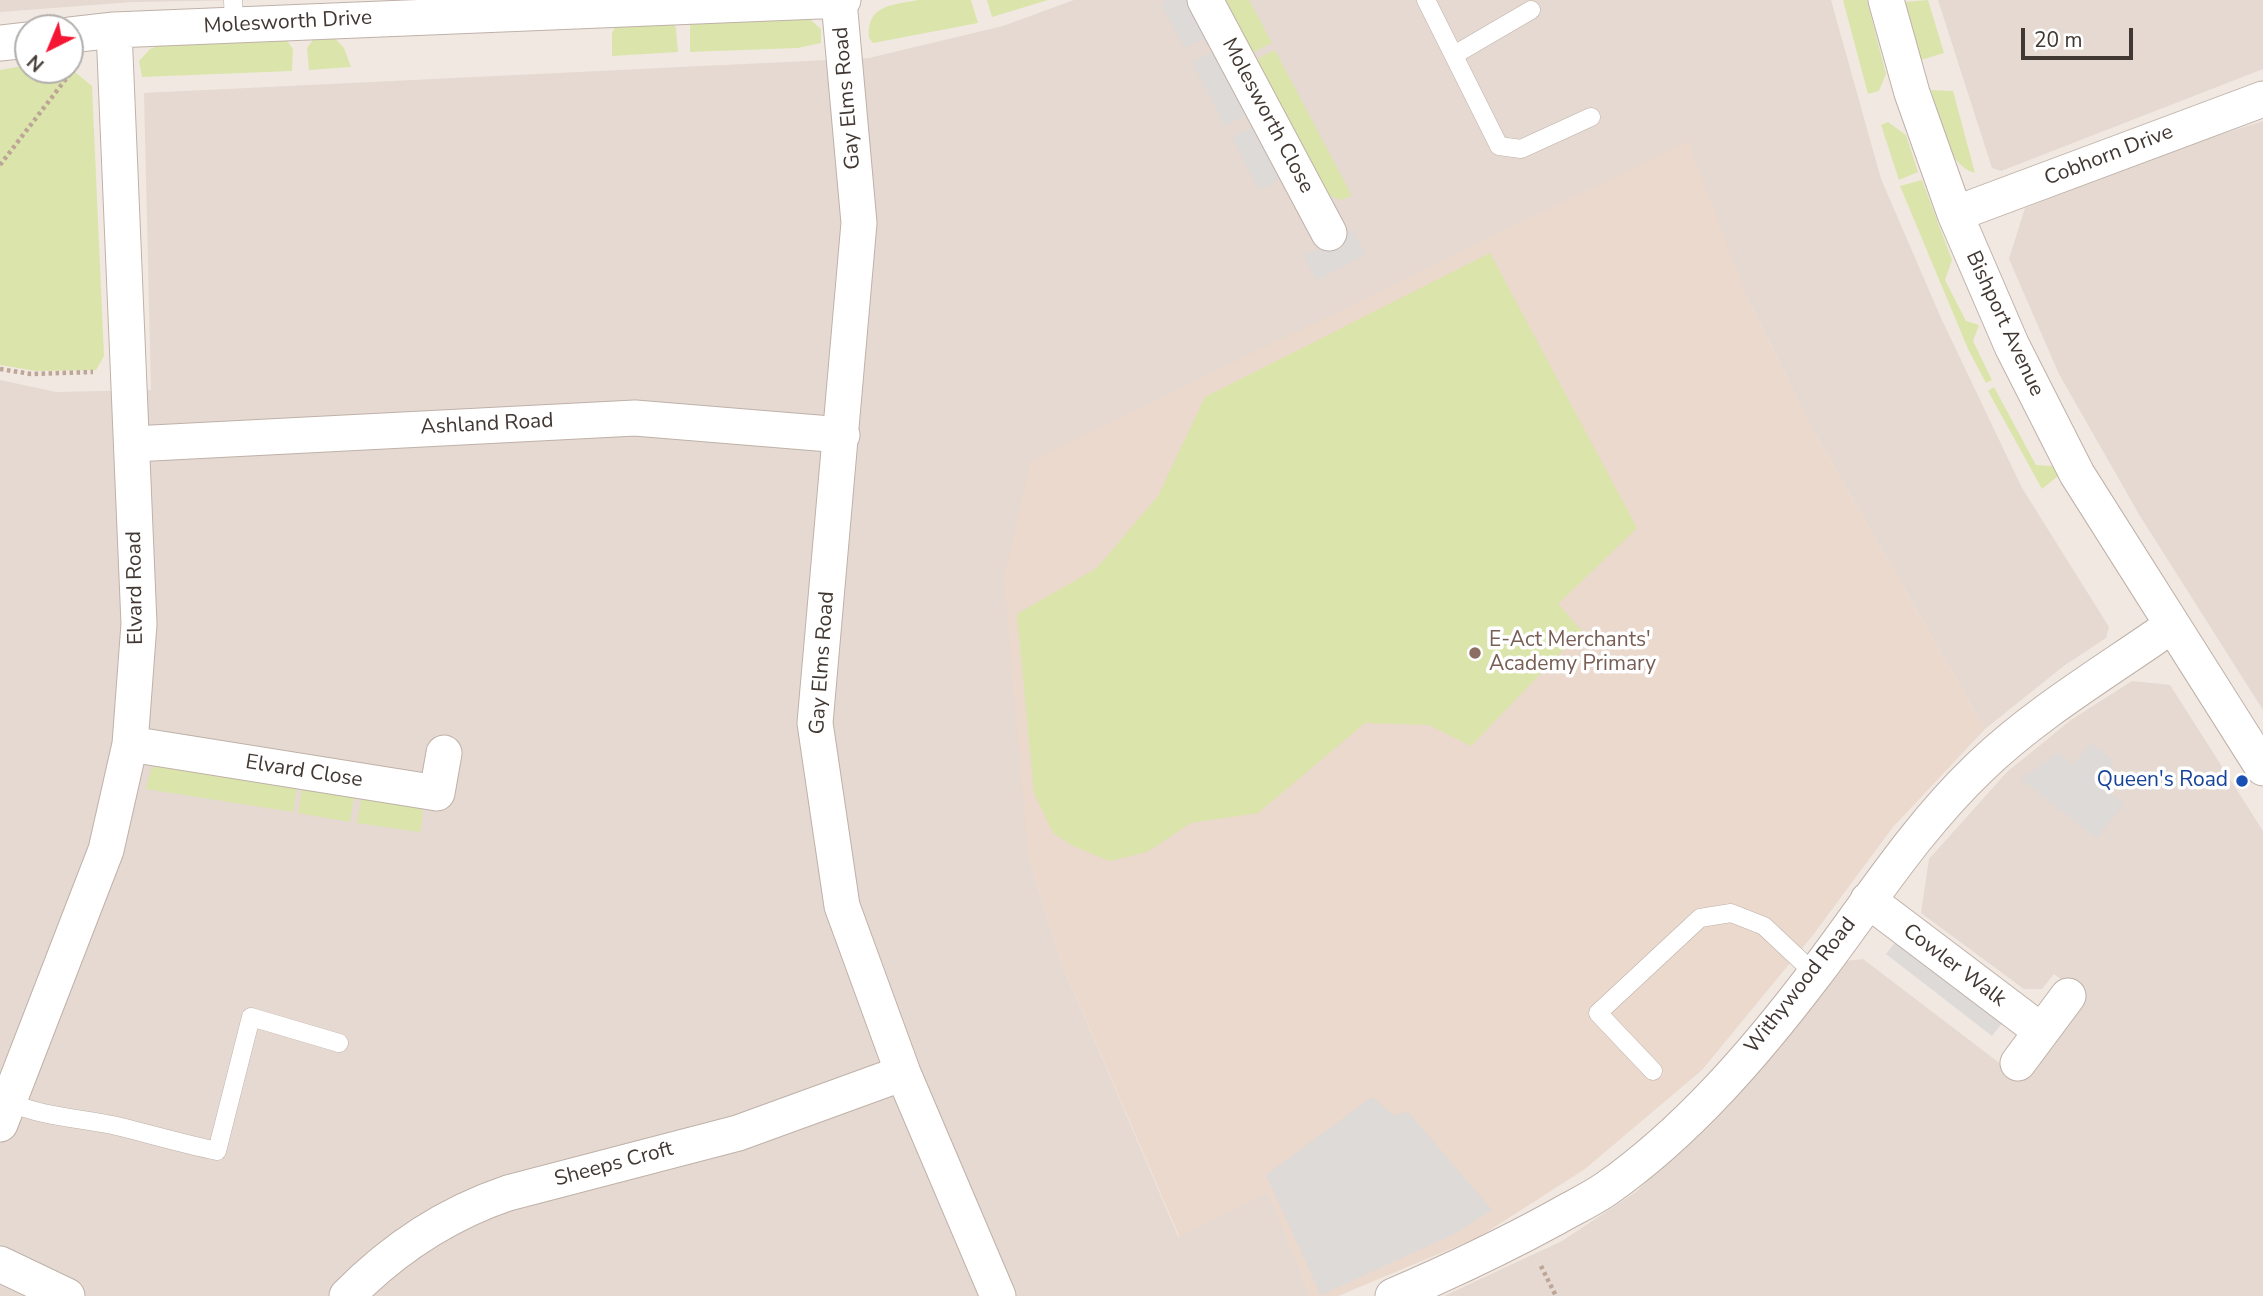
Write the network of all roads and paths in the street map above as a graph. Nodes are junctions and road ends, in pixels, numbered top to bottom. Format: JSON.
{"nodes":[{"id":1,"x":841,"y":0,"type":"edge"},
{"id":2,"x":1205,"y":0,"type":"edge"},
{"id":3,"x":1426,"y":0,"type":"edge"},
{"id":4,"x":1886,"y":0,"type":"edge"},
{"id":5,"x":459,"y":8,"type":"edge"},
{"id":6,"x":1531,"y":10,"type":"dead end"},
{"id":7,"x":233,"y":13,"type":"edge"},
{"id":8,"x":114,"y":30,"type":"junction"},
{"id":9,"x":84,"y":33,"type":"edge"},
{"id":10,"x":1454,"y":55,"type":"junction"},
{"id":11,"x":117,"y":83,"type":"junction"},
{"id":12,"x":2263,"y":99,"type":"edge"},
{"id":13,"x":1591,"y":117,"type":"dead end"},
{"id":14,"x":0,"y":165,"type":"edge"},
{"id":15,"x":1955,"y":214,"type":"junction"},
{"id":16,"x":1329,"y":233,"type":"dead end"},
{"id":17,"x":0,"y":369,"type":"edge"},
{"id":18,"x":129,"y":371,"type":"junction"},
{"id":19,"x":842,"y":435,"type":"junction"},
{"id":20,"x":132,"y":443,"type":"junction"},
{"id":21,"x":2171,"y":626,"type":"junction"},
{"id":22,"x":130,"y":744,"type":"junction"},
{"id":23,"x":444,"y":753,"type":"dead end"},
{"id":24,"x":2263,"y":768,"type":"edge"},
{"id":25,"x":1868,"y":900,"type":"junction"},
{"id":26,"x":1815,"y":974,"type":"junction"},
{"id":27,"x":2068,"y":996,"type":"dead end"},
{"id":28,"x":2041,"y":1031,"type":"junction"},
{"id":29,"x":338,"y":1043,"type":"dead end"},
{"id":30,"x":2018,"y":1063,"type":"dead end"},
{"id":31,"x":1653,"y":1071,"type":"dead end"},
{"id":32,"x":902,"y":1073,"type":"junction"},
{"id":33,"x":5,"y":1113,"type":"edge"},
{"id":34,"x":0,"y":1264,"type":"edge"},
{"id":35,"x":67,"y":1296,"type":"edge"},
{"id":36,"x":346,"y":1296,"type":"edge"},
{"id":37,"x":998,"y":1296,"type":"edge"},
{"id":38,"x":1393,"y":1296,"type":"edge"}],
"edges":[{"from":1,"to":5,"type":"street","name":"Molesworth Drive"},
{"from":1,"to":19,"type":"street","name":"Gay Elms Road"},
{"from":2,"to":16,"type":"street","name":"Molesworth Close"},
{"from":3,"to":10,"type":"lane"},
{"from":4,"to":15,"type":"street","name":"Bishport Avenue"},
{"from":5,"to":7,"type":"street","name":"Molesworth Drive"},
{"from":6,"to":10,"type":"lane"},
{"from":7,"to":8,"type":"street","name":"Molesworth Drive"},
{"from":8,"to":9,"type":"street","name":"Molesworth Drive"},
{"from":8,"to":11,"type":"street","name":"Elvard Road"},
{"from":10,"to":13,"type":"lane"},
{"from":11,"to":14,"type":"path"},
{"from":11,"to":18,"type":"street","name":"Elvard Road"},
{"from":12,"to":15,"type":"street","name":"Cobhorn Drive"},
{"from":15,"to":21,"type":"street","name":"Bishport Avenue"},
{"from":17,"to":18,"type":"path"},
{"from":18,"to":20,"type":"street","name":"Elvard Road"},
{"from":19,"to":20,"type":"street","name":"Ashland Road"},
{"from":19,"to":32,"type":"street","name":"Gay Elms Road"},
{"from":20,"to":22,"type":"street","name":"Elvard Road"},
{"from":21,"to":24,"type":"street","name":"Bishport Avenue"},
{"from":21,"to":25,"type":"street","name":"Withywood Road"},
{"from":22,"to":23,"type":"street","name":"Elvard Close"},
{"from":22,"to":33,"type":"street","name":"Elvard Road"},
{"from":25,"to":26,"type":"street","name":"Withywood Road"},
{"from":25,"to":28,"type":"street","name":"Cowler Walk"},
{"from":26,"to":31,"type":"lane"},
{"from":26,"to":38,"type":"street","name":"Withywood Road"},
{"from":27,"to":28,"type":"street"},
{"from":28,"to":30,"type":"street"},
{"from":29,"to":33,"type":"lane"},
{"from":32,"to":36,"type":"street","name":"Sheeps Croft"},
{"from":32,"to":37,"type":"street","name":"Gay Elms Road"},
{"from":34,"to":35,"type":"street"}]}
